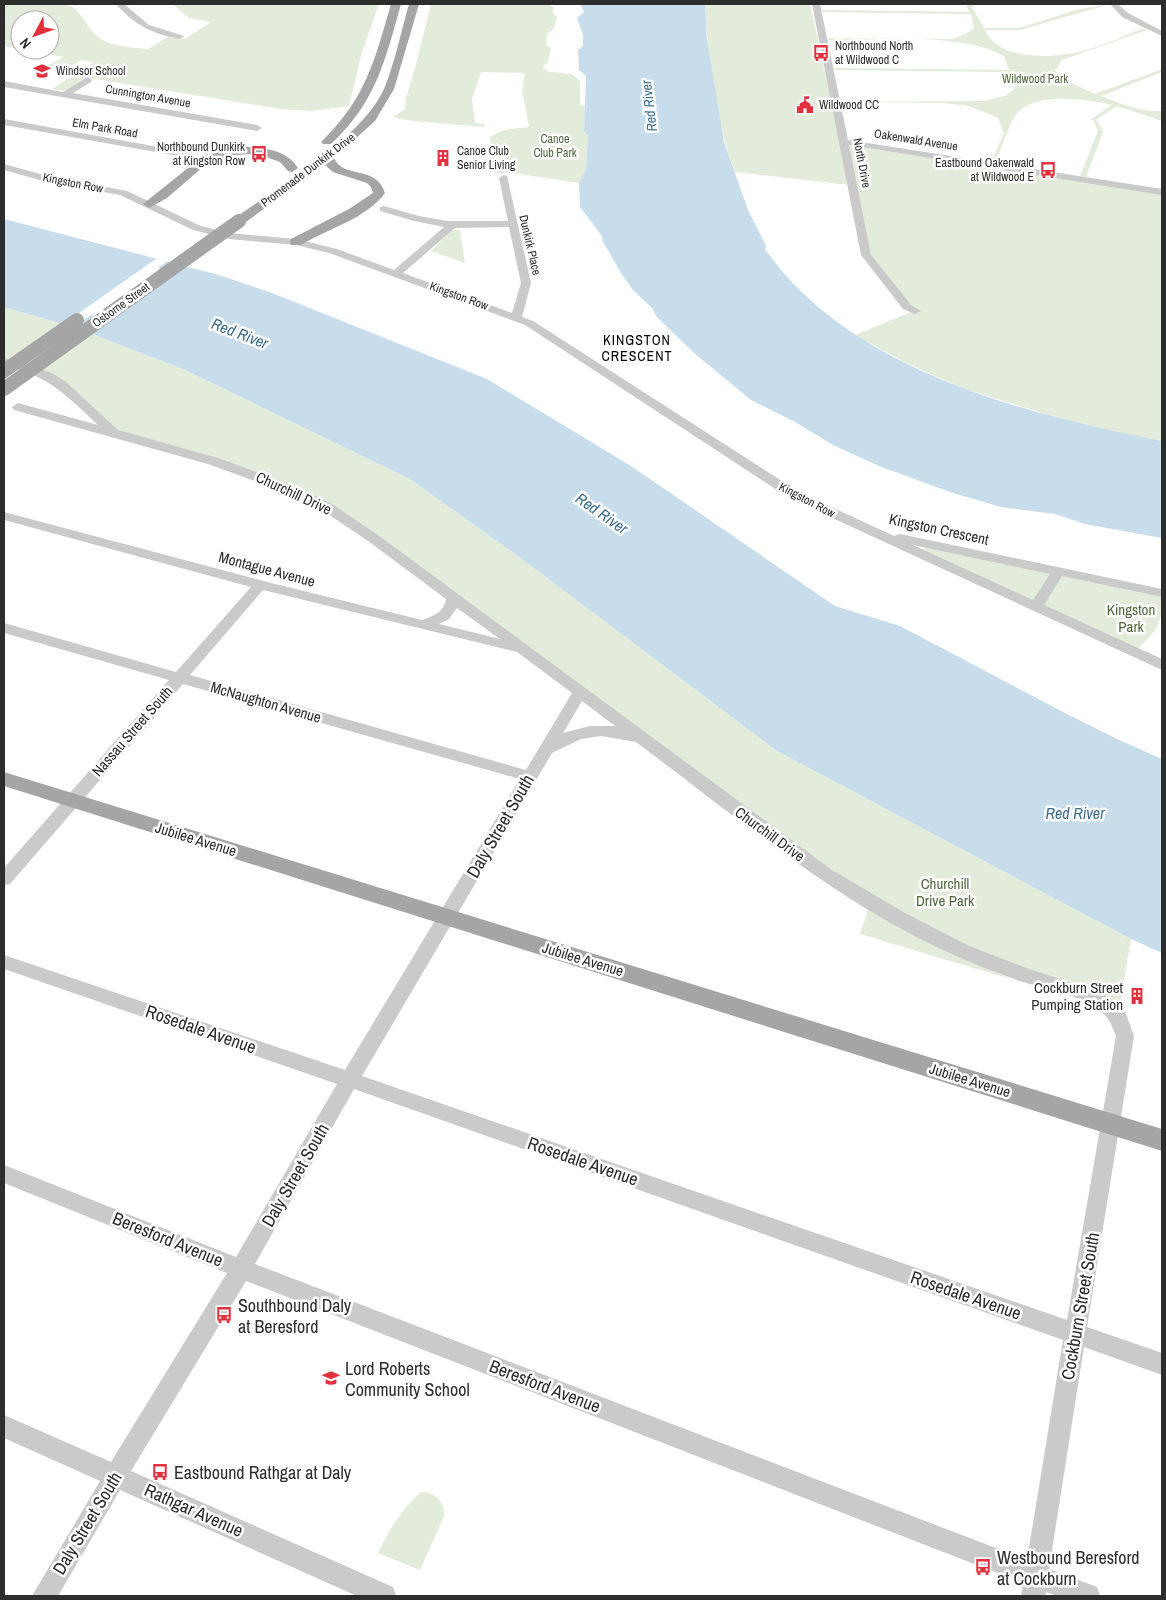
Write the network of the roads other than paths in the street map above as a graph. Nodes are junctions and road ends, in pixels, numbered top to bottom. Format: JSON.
{"nodes":[{"id":1,"x":120,"y":4,"type":"edge"},
{"id":2,"x":396,"y":4,"type":"edge"},
{"id":3,"x":414,"y":4,"type":"edge"},
{"id":4,"x":816,"y":4,"type":"edge"},
{"id":5,"x":1114,"y":4,"type":"edge"},
{"id":6,"x":1162,"y":34,"type":"edge"},
{"id":7,"x":180,"y":36,"type":"dead end"},
{"id":8,"x":88,"y":80,"type":"dead end"},
{"id":9,"x":4,"y":84,"type":"edge"},
{"id":10,"x":65,"y":94,"type":"junction"},
{"id":11,"x":4,"y":122,"type":"edge"},
{"id":12,"x":257,"y":128,"type":"dead end"},
{"id":13,"x":845,"y":142,"type":"junction"},
{"id":14,"x":274,"y":155,"type":"junction"},
{"id":15,"x":298,"y":155,"type":"dead end"},
{"id":16,"x":327,"y":157,"type":"junction"},
{"id":17,"x":198,"y":164,"type":"junction"},
{"id":18,"x":4,"y":167,"type":"edge"},
{"id":19,"x":292,"y":168,"type":"junction"},
{"id":20,"x":349,"y":174,"type":"junction"},
{"id":21,"x":504,"y":178,"type":"dead end"},
{"id":22,"x":293,"y":182,"type":"junction"},
{"id":23,"x":1162,"y":192,"type":"edge"},
{"id":24,"x":149,"y":204,"type":"junction"},
{"id":25,"x":384,"y":209,"type":"dead end"},
{"id":26,"x":224,"y":217,"type":"joint"},
{"id":27,"x":239,"y":221,"type":"joint"},
{"id":28,"x":512,"y":224,"type":"junction"},
{"id":29,"x":451,"y":226,"type":"junction"},
{"id":30,"x":296,"y":242,"type":"junction"},
{"id":31,"x":396,"y":273,"type":"junction"},
{"id":32,"x":110,"y":297,"type":"dead end"},
{"id":33,"x":914,"y":311,"type":"dead end"},
{"id":34,"x":85,"y":314,"type":"dead end"},
{"id":35,"x":516,"y":318,"type":"junction"},
{"id":36,"x":4,"y":362,"type":"edge"},
{"id":37,"x":4,"y":371,"type":"edge"},
{"id":38,"x":4,"y":389,"type":"edge"},
{"id":39,"x":18,"y":407,"type":"dead end"},
{"id":40,"x":114,"y":433,"type":"junction"},
{"id":41,"x":4,"y":516,"type":"edge"},
{"id":42,"x":871,"y":532,"type":"junction"},
{"id":43,"x":1059,"y":571,"type":"junction"},
{"id":44,"x":261,"y":584,"type":"junction"},
{"id":45,"x":1162,"y":593,"type":"edge"},
{"id":46,"x":453,"y":597,"type":"junction"},
{"id":47,"x":1035,"y":607,"type":"junction"},
{"id":48,"x":423,"y":625,"type":"junction"},
{"id":49,"x":4,"y":628,"type":"edge"},
{"id":50,"x":522,"y":650,"type":"junction"},
{"id":51,"x":1162,"y":665,"type":"edge"},
{"id":52,"x":178,"y":677,"type":"junction"},
{"id":53,"x":580,"y":692,"type":"junction"},
{"id":54,"x":645,"y":741,"type":"junction"},
{"id":55,"x":543,"y":752,"type":"junction"},
{"id":56,"x":528,"y":776,"type":"junction"},
{"id":57,"x":4,"y":779,"type":"edge"},
{"id":58,"x":72,"y":801,"type":"junction"},
{"id":59,"x":4,"y":879,"type":"edge"},
{"id":60,"x":446,"y":916,"type":"junction"},
{"id":61,"x":4,"y":962,"type":"edge"},
{"id":62,"x":1118,"y":1016,"type":"joint"},
{"id":63,"x":350,"y":1080,"type":"junction"},
{"id":64,"x":1110,"y":1124,"type":"junction"},
{"id":65,"x":1162,"y":1140,"type":"edge"},
{"id":66,"x":4,"y":1174,"type":"edge"},
{"id":67,"x":241,"y":1268,"type":"junction"},
{"id":68,"x":1075,"y":1333,"type":"junction"},
{"id":69,"x":1162,"y":1364,"type":"edge"},
{"id":70,"x":4,"y":1426,"type":"edge"},
{"id":71,"x":116,"y":1475,"type":"junction"},
{"id":72,"x":1035,"y":1586,"type":"edge"},
{"id":73,"x":44,"y":1596,"type":"edge"},
{"id":74,"x":384,"y":1596,"type":"edge"},
{"id":75,"x":1088,"y":1596,"type":"edge"}],
"edges":[{"from":1,"to":7,"type":"street"},
{"from":2,"to":19,"type":"main road","name":"Promenade Dunkirk Drive"},
{"from":3,"to":16,"type":"main road","name":"Promenade Dunkirk Drive"},
{"from":4,"to":13,"type":"street","name":"North Drive"},
{"from":5,"to":6,"type":"street"},
{"from":8,"to":10,"type":"street"},
{"from":9,"to":10,"type":"street","name":"Cunnington Avenue"},
{"from":10,"to":12,"type":"street","name":"Cunnington Avenue"},
{"from":11,"to":17,"type":"street","name":"Elm Park Road"},
{"from":13,"to":23,"type":"street","name":"Oakenwald Avenue"},
{"from":13,"to":33,"type":"street","name":"North Drive"},
{"from":14,"to":15,"type":"main road"},
{"from":14,"to":17,"type":"main road"},
{"from":14,"to":19,"type":"main road"},
{"from":16,"to":20,"type":"main road"},
{"from":16,"to":22,"type":"main road","name":"Promenade Dunkirk Drive"},
{"from":17,"to":24,"type":"main road"},
{"from":18,"to":24,"type":"street","name":"Kingston Row"},
{"from":19,"to":26,"type":"main road","name":"Promenade Dunkirk Drive"},
{"from":20,"to":22,"type":"main road"},
{"from":20,"to":30,"type":"main road"},
{"from":21,"to":28,"type":"street","name":"Dunkirk Place"},
{"from":22,"to":27,"type":"main road","name":"Promenade Dunkirk Drive"},
{"from":24,"to":30,"type":"street","name":"Kingston Row"},
{"from":25,"to":29,"type":"street"},
{"from":26,"to":32,"type":"main road","name":"Osborne Street"},
{"from":27,"to":38,"type":"main road","name":"Osborne Street","bridge":true},
{"from":28,"to":29,"type":"street"},
{"from":28,"to":35,"type":"street","name":"Dunkirk Place"},
{"from":29,"to":31,"type":"street"},
{"from":30,"to":31,"type":"street","name":"Kingston Row"},
{"from":31,"to":35,"type":"street","name":"Kingston Row"},
{"from":34,"to":37,"type":"main road","name":"Osborne Street","bridge":true},
{"from":35,"to":42,"type":"street","name":"Kingston Row"},
{"from":36,"to":40,"type":"street","name":"Churchill Drive"},
{"from":39,"to":40,"type":"street","name":"Churchill Drive"},
{"from":40,"to":46,"type":"street","name":"Churchill Drive"},
{"from":41,"to":44,"type":"street","name":"Montague Avenue"},
{"from":42,"to":43,"type":"street","name":"Kingston Crescent"},
{"from":42,"to":47,"type":"street","name":"Kingston Crescent"},
{"from":43,"to":45,"type":"street","name":"Kingston Crescent"},
{"from":43,"to":47,"type":"street"},
{"from":44,"to":48,"type":"street","name":"Montague Avenue"},
{"from":44,"to":52,"type":"street","name":"Nassau Street South"},
{"from":46,"to":48,"type":"street"},
{"from":46,"to":50,"type":"street","name":"Churchill Drive"},
{"from":47,"to":51,"type":"street","name":"Kingston Crescent"},
{"from":48,"to":50,"type":"street","name":"Montague Avenue"},
{"from":49,"to":52,"type":"street","name":"McNaughton Avenue"},
{"from":50,"to":53,"type":"street","name":"Churchill Drive"},
{"from":52,"to":56,"type":"street","name":"McNaughton Avenue"},
{"from":52,"to":58,"type":"street","name":"Nassau Street South"},
{"from":53,"to":54,"type":"street","name":"Churchill Drive"},
{"from":53,"to":55,"type":"street","name":"Daly Street South"},
{"from":54,"to":55,"type":"street","name":"Daly Street South"},
{"from":54,"to":62,"type":"street","name":"Churchill Drive"},
{"from":55,"to":56,"type":"street","name":"Daly Street South"},
{"from":56,"to":60,"type":"street","name":"Daly Street South"},
{"from":57,"to":58,"type":"main road","name":"Jubilee Avenue"},
{"from":58,"to":59,"type":"street","name":"Nassau Street South"},
{"from":58,"to":60,"type":"main road","name":"Jubilee Avenue"},
{"from":60,"to":63,"type":"street","name":"Daly Street South"},
{"from":60,"to":64,"type":"main road","name":"Jubilee Avenue"},
{"from":61,"to":63,"type":"street","name":"Rosedale Avenue"},
{"from":62,"to":64,"type":"street","name":"Cockburn Street South"},
{"from":63,"to":67,"type":"street","name":"Daly Street South"},
{"from":63,"to":68,"type":"street","name":"Rosedale Avenue"},
{"from":64,"to":65,"type":"main road","name":"Jubilee Avenue"},
{"from":64,"to":68,"type":"street","name":"Cockburn Street South"},
{"from":66,"to":67,"type":"street","name":"Beresford Avenue"},
{"from":67,"to":71,"type":"street","name":"Daly Street South"},
{"from":67,"to":72,"type":"street","name":"Beresford Avenue"},
{"from":68,"to":69,"type":"street","name":"Rosedale Avenue"},
{"from":68,"to":72,"type":"street","name":"Cockburn Street South"},
{"from":70,"to":71,"type":"street","name":"Rathgar Avenue"},
{"from":71,"to":73,"type":"street","name":"Daly Street South"},
{"from":71,"to":74,"type":"street","name":"Rathgar Avenue"},
{"from":72,"to":75,"type":"street","name":"Beresford Avenue"}]}
